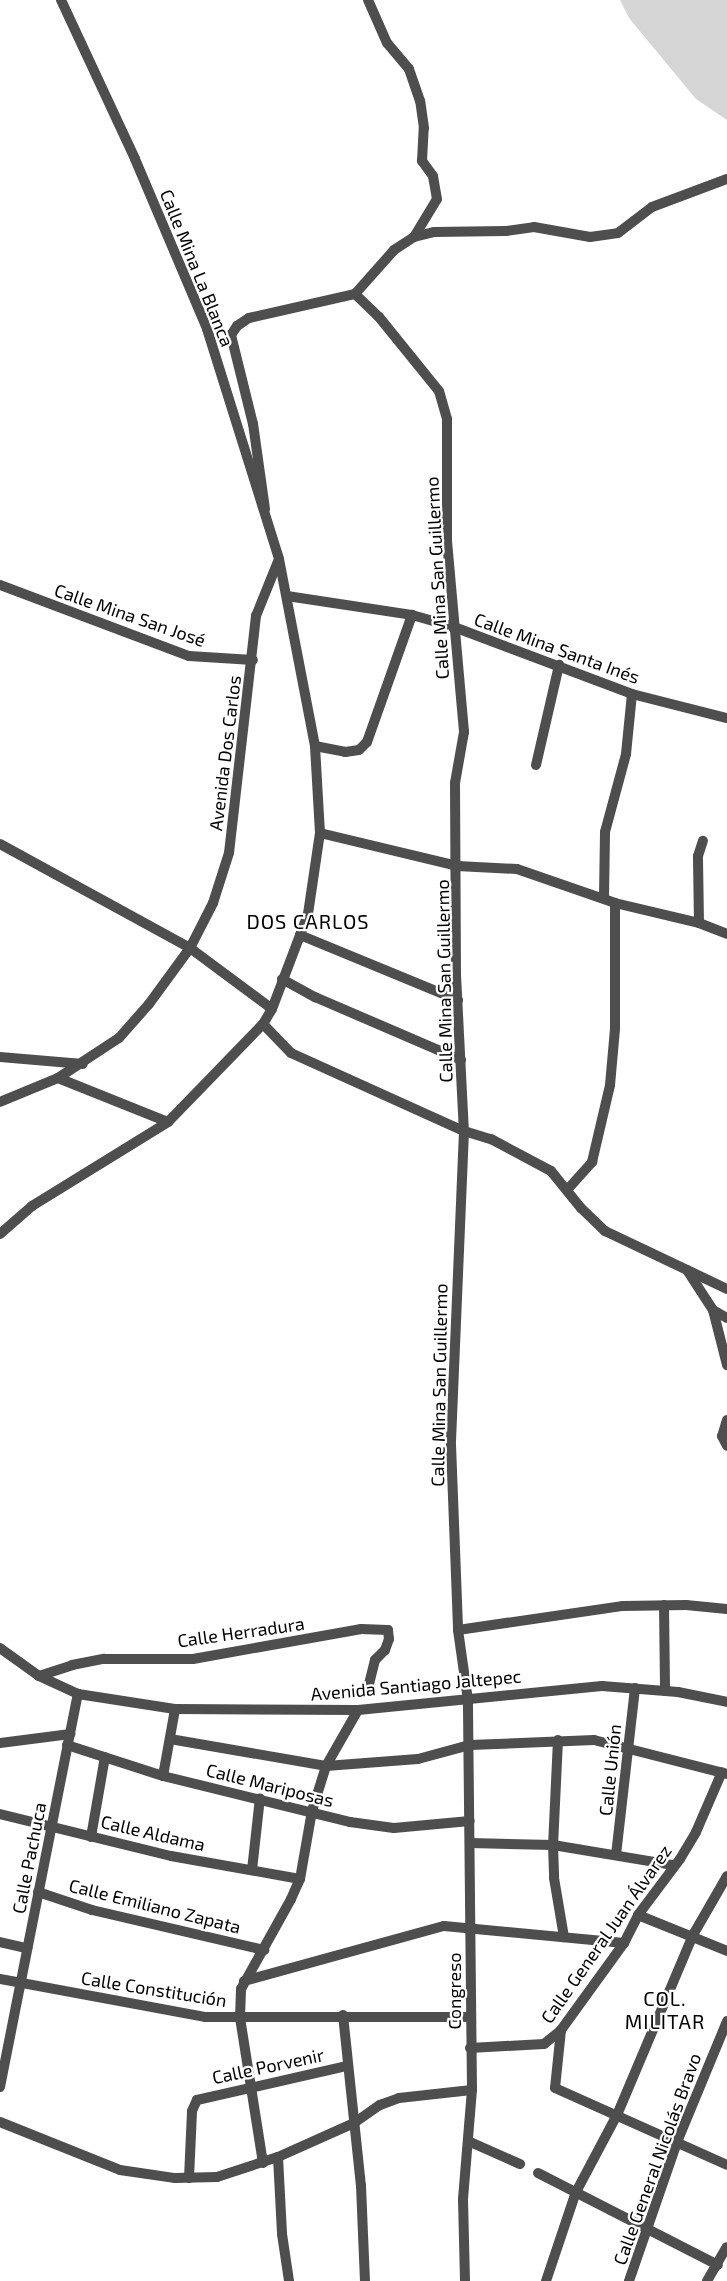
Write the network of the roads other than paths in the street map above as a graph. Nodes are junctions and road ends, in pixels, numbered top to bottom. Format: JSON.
{"nodes":[{"id":1,"x":61,"y":0,"type":"edge"},
{"id":2,"x":368,"y":0,"type":"edge"},
{"id":3,"x":727,"y":179,"type":"edge"},
{"id":4,"x":414,"y":237,"type":"junction"},
{"id":5,"x":355,"y":294,"type":"junction"},
{"id":6,"x":266,"y":510,"type":"junction"},
{"id":7,"x":279,"y":559,"type":"junction"},
{"id":8,"x":0,"y":585,"type":"edge"},
{"id":9,"x":287,"y":596,"type":"junction"},
{"id":10,"x":412,"y":615,"type":"junction"},
{"id":11,"x":454,"y":627,"type":"junction"},
{"id":12,"x":253,"y":660,"type":"junction"},
{"id":13,"x":558,"y":665,"type":"junction"},
{"id":14,"x":632,"y":694,"type":"junction"},
{"id":15,"x":727,"y":718,"type":"edge"},
{"id":16,"x":315,"y":746,"type":"junction"},
{"id":17,"x":536,"y":765,"type":"dead end"},
{"id":18,"x":320,"y":833,"type":"junction"},
{"id":19,"x":703,"y":841,"type":"dead end"},
{"id":20,"x":0,"y":844,"type":"edge"},
{"id":21,"x":457,"y":866,"type":"junction"},
{"id":22,"x":604,"y":897,"type":"junction"},
{"id":23,"x":615,"y":904,"type":"junction"},
{"id":24,"x":699,"y":923,"type":"junction"},
{"id":25,"x":727,"y":934,"type":"edge"},
{"id":26,"x":300,"y":935,"type":"junction"},
{"id":27,"x":190,"y":948,"type":"junction"},
{"id":28,"x":282,"y":979,"type":"junction"},
{"id":29,"x":458,"y":1000,"type":"junction"},
{"id":30,"x":272,"y":1009,"type":"junction"},
{"id":31,"x":263,"y":1024,"type":"junction"},
{"id":32,"x":0,"y":1057,"type":"edge"},
{"id":33,"x":461,"y":1060,"type":"junction"},
{"id":34,"x":83,"y":1064,"type":"junction"},
{"id":35,"x":58,"y":1078,"type":"junction"},
{"id":36,"x":0,"y":1102,"type":"edge"},
{"id":37,"x":168,"y":1122,"type":"junction"},
{"id":38,"x":464,"y":1131,"type":"junction"},
{"id":39,"x":567,"y":1190,"type":"junction"},
{"id":40,"x":0,"y":1234,"type":"edge"},
{"id":41,"x":686,"y":1269,"type":"junction"},
{"id":42,"x":727,"y":1289,"type":"edge"},
{"id":43,"x":713,"y":1310,"type":"junction"},
{"id":44,"x":727,"y":1318,"type":"edge"},
{"id":45,"x":727,"y":1365,"type":"edge"},
{"id":46,"x":727,"y":1420,"type":"edge"},
{"id":47,"x":727,"y":1446,"type":"edge"},
{"id":48,"x":664,"y":1605,"type":"junction"},
{"id":49,"x":727,"y":1609,"type":"edge"},
{"id":50,"x":458,"y":1630,"type":"junction"},
{"id":51,"x":0,"y":1648,"type":"edge"},
{"id":52,"x":40,"y":1676,"type":"junction"},
{"id":53,"x":369,"y":1684,"type":"dead end"},
{"id":54,"x":635,"y":1688,"type":"junction"},
{"id":55,"x":666,"y":1691,"type":"junction"},
{"id":56,"x":78,"y":1694,"type":"junction"},
{"id":57,"x":468,"y":1700,"type":"junction"},
{"id":58,"x":727,"y":1702,"type":"edge"},
{"id":59,"x":175,"y":1709,"type":"junction"},
{"id":60,"x":358,"y":1710,"type":"junction"},
{"id":61,"x":70,"y":1734,"type":"junction"},
{"id":62,"x":170,"y":1739,"type":"junction"},
{"id":63,"x":558,"y":1740,"type":"junction"},
{"id":64,"x":0,"y":1743,"type":"edge"},
{"id":65,"x":470,"y":1744,"type":"junction"},
{"id":66,"x":68,"y":1745,"type":"junction"},
{"id":67,"x":628,"y":1748,"type":"junction"},
{"id":68,"x":105,"y":1757,"type":"junction"},
{"id":69,"x":326,"y":1766,"type":"junction"},
{"id":70,"x":725,"y":1773,"type":"edge"},
{"id":71,"x":163,"y":1776,"type":"junction"},
{"id":72,"x":260,"y":1798,"type":"junction"},
{"id":73,"x":312,"y":1811,"type":"junction"},
{"id":74,"x":0,"y":1814,"type":"edge"},
{"id":75,"x":470,"y":1821,"type":"junction"},
{"id":76,"x":52,"y":1826,"type":"junction"},
{"id":77,"x":91,"y":1836,"type":"junction"},
{"id":78,"x":470,"y":1843,"type":"junction"},
{"id":79,"x":553,"y":1845,"type":"junction"},
{"id":80,"x":616,"y":1856,"type":"junction"},
{"id":81,"x":673,"y":1865,"type":"junction"},
{"id":82,"x":252,"y":1870,"type":"junction"},
{"id":83,"x":727,"y":1876,"type":"edge"},
{"id":84,"x":300,"y":1879,"type":"junction"},
{"id":85,"x":38,"y":1892,"type":"junction"},
{"id":86,"x":638,"y":1915,"type":"junction"},
{"id":87,"x":470,"y":1927,"type":"junction"},
{"id":88,"x":693,"y":1935,"type":"junction"},
{"id":89,"x":564,"y":1937,"type":"junction"},
{"id":90,"x":0,"y":1942,"type":"edge"},
{"id":91,"x":624,"y":1943,"type":"junction"},
{"id":92,"x":27,"y":1948,"type":"junction"},
{"id":93,"x":264,"y":1950,"type":"junction"},
{"id":94,"x":727,"y":1951,"type":"edge"},
{"id":95,"x":0,"y":1979,"type":"edge"},
{"id":96,"x":244,"y":1981,"type":"junction"},
{"id":97,"x":21,"y":1983,"type":"junction"},
{"id":98,"x":343,"y":2015,"type":"junction"},
{"id":99,"x":469,"y":2017,"type":"junction"},
{"id":100,"x":240,"y":2018,"type":"junction"},
{"id":101,"x":727,"y":2021,"type":"edge"},
{"id":102,"x":561,"y":2030,"type":"junction"},
{"id":103,"x":4,"y":2044,"type":"edge"},
{"id":104,"x":470,"y":2048,"type":"junction"},
{"id":105,"x":347,"y":2066,"type":"junction"},
{"id":106,"x":252,"y":2087,"type":"junction"},
{"id":107,"x":0,"y":2088,"type":"edge"},
{"id":108,"x":472,"y":2090,"type":"junction"},
{"id":109,"x":617,"y":2115,"type":"junction"},
{"id":110,"x":0,"y":2122,"type":"edge"},
{"id":111,"x":354,"y":2123,"type":"junction"},
{"id":112,"x":468,"y":2141,"type":"junction"},
{"id":113,"x":677,"y":2142,"type":"junction"},
{"id":114,"x":278,"y":2157,"type":"junction"},
{"id":115,"x":263,"y":2163,"type":"junction"},
{"id":116,"x":520,"y":2164,"type":"dead end"},
{"id":117,"x":727,"y":2165,"type":"edge"},
{"id":118,"x":538,"y":2173,"type":"dead end"},
{"id":119,"x":190,"y":2178,"type":"junction"},
{"id":120,"x":576,"y":2192,"type":"junction"},
{"id":121,"x":647,"y":2227,"type":"junction"},
{"id":122,"x":727,"y":2247,"type":"edge"},
{"id":123,"x":718,"y":2265,"type":"junction"},
{"id":124,"x":289,"y":2281,"type":"edge"},
{"id":125,"x":366,"y":2281,"type":"edge"},
{"id":126,"x":465,"y":2281,"type":"edge"},
{"id":127,"x":546,"y":2281,"type":"edge"},
{"id":128,"x":629,"y":2281,"type":"edge"},
{"id":129,"x":708,"y":2281,"type":"edge"}],
"edges":[{"from":1,"to":6,"type":"street","name":"Calle Mina La Blanca"},
{"from":2,"to":4,"type":"street"},
{"from":3,"to":4,"type":"street"},
{"from":4,"to":5,"type":"street"},
{"from":5,"to":6,"type":"street"},
{"from":5,"to":11,"type":"street","name":"Calle Mina San Guillermo"},
{"from":6,"to":7,"type":"street","name":"Calle Mina La Blanca"},
{"from":7,"to":9,"type":"street"},
{"from":7,"to":12,"type":"street","name":"Avenida Dos Carlos"},
{"from":8,"to":12,"type":"street","name":"Calle Mina San José"},
{"from":9,"to":10,"type":"street","name":"Calle Mina Santa Inés"},
{"from":9,"to":16,"type":"street"},
{"from":10,"to":11,"type":"street","name":"Calle Mina Santa Inés"},
{"from":10,"to":16,"type":"street"},
{"from":11,"to":13,"type":"street","name":"Calle Mina Santa Inés"},
{"from":11,"to":21,"type":"street","name":"Calle Mina San Guillermo"},
{"from":12,"to":27,"type":"street","name":"Avenida Dos Carlos"},
{"from":13,"to":14,"type":"street","name":"Calle Mina Santa Inés"},
{"from":13,"to":17,"type":"street"},
{"from":14,"to":15,"type":"street","name":"Calle Mina Santa Inés"},
{"from":14,"to":22,"type":"street"},
{"from":16,"to":18,"type":"street"},
{"from":18,"to":21,"type":"street"},
{"from":18,"to":26,"type":"street"},
{"from":19,"to":24,"type":"street"},
{"from":20,"to":27,"type":"street"},
{"from":21,"to":22,"type":"street"},
{"from":21,"to":29,"type":"street","name":"Calle Mina San Guillermo"},
{"from":22,"to":23,"type":"street"},
{"from":23,"to":24,"type":"street"},
{"from":23,"to":39,"type":"street"},
{"from":24,"to":25,"type":"street"},
{"from":26,"to":28,"type":"street"},
{"from":26,"to":29,"type":"street"},
{"from":27,"to":30,"type":"street"},
{"from":27,"to":34,"type":"street","name":"Avenida Dos Carlos"},
{"from":28,"to":30,"type":"street"},
{"from":28,"to":33,"type":"street"},
{"from":29,"to":33,"type":"street","name":"Calle Mina San Guillermo"},
{"from":30,"to":31,"type":"street"},
{"from":31,"to":37,"type":"street"},
{"from":31,"to":38,"type":"street"},
{"from":32,"to":34,"type":"street"},
{"from":33,"to":38,"type":"street","name":"Calle Mina San Guillermo"},
{"from":34,"to":35,"type":"street","name":"Avenida Dos Carlos"},
{"from":35,"to":36,"type":"street","name":"Avenida Dos Carlos"},
{"from":35,"to":37,"type":"street"},
{"from":37,"to":40,"type":"street"},
{"from":38,"to":39,"type":"street"},
{"from":38,"to":50,"type":"street","name":"Calle Mina San Guillermo"},
{"from":39,"to":41,"type":"street"},
{"from":41,"to":42,"type":"street"},
{"from":41,"to":43,"type":"street"},
{"from":43,"to":44,"type":"street"},
{"from":43,"to":45,"type":"street"},
{"from":46,"to":47,"type":"street"},
{"from":48,"to":49,"type":"street"},
{"from":48,"to":50,"type":"street"},
{"from":48,"to":55,"type":"street"},
{"from":50,"to":57,"type":"street","name":"Calle Mina San Guillermo"},
{"from":51,"to":52,"type":"street","name":"Avenida Santiago Jaltepec"},
{"from":52,"to":53,"type":"street","name":"Calle Herradura"},
{"from":52,"to":56,"type":"street","name":"Avenida Santiago Jaltepec"},
{"from":54,"to":55,"type":"street","name":"Avenida Santiago Jaltepec"},
{"from":54,"to":57,"type":"street","name":"Avenida Santiago Jaltepec"},
{"from":54,"to":67,"type":"street","name":"Calle Unión"},
{"from":55,"to":58,"type":"street","name":"Avenida Santiago Jaltepec"},
{"from":56,"to":59,"type":"street","name":"Avenida Santiago Jaltepec"},
{"from":56,"to":61,"type":"street","name":"Calle Pachuca"},
{"from":57,"to":60,"type":"street","name":"Avenida Santiago Jaltepec"},
{"from":57,"to":65,"type":"street","name":"Congreso"},
{"from":59,"to":60,"type":"street","name":"Avenida Santiago Jaltepec"},
{"from":59,"to":62,"type":"street"},
{"from":60,"to":69,"type":"street"},
{"from":61,"to":64,"type":"street"},
{"from":61,"to":66,"type":"street","name":"Calle Pachuca"},
{"from":62,"to":69,"type":"street"},
{"from":62,"to":71,"type":"street"},
{"from":63,"to":65,"type":"street"},
{"from":63,"to":67,"type":"street"},
{"from":63,"to":79,"type":"street"},
{"from":65,"to":69,"type":"street"},
{"from":65,"to":75,"type":"street","name":"Congreso"},
{"from":66,"to":68,"type":"street","name":"Calle Mariposas"},
{"from":66,"to":76,"type":"street","name":"Calle Pachuca"},
{"from":67,"to":70,"type":"street"},
{"from":67,"to":80,"type":"street","name":"Calle Unión"},
{"from":68,"to":71,"type":"street","name":"Calle Mariposas"},
{"from":68,"to":77,"type":"street"},
{"from":69,"to":73,"type":"street"},
{"from":70,"to":81,"type":"street","name":"Calle General Juan Álvarez"},
{"from":71,"to":72,"type":"street","name":"Calle Mariposas"},
{"from":72,"to":73,"type":"street","name":"Calle Mariposas"},
{"from":72,"to":82,"type":"street"},
{"from":73,"to":75,"type":"street","name":"Calle Mariposas"},
{"from":73,"to":84,"type":"street"},
{"from":74,"to":76,"type":"street","name":"Calle Aldama"},
{"from":75,"to":78,"type":"street","name":"Congreso"},
{"from":76,"to":77,"type":"street","name":"Calle Aldama"},
{"from":76,"to":85,"type":"street","name":"Calle Pachuca"},
{"from":77,"to":82,"type":"street","name":"Calle Aldama"},
{"from":78,"to":79,"type":"street"},
{"from":78,"to":87,"type":"street","name":"Congreso"},
{"from":79,"to":80,"type":"street"},
{"from":79,"to":89,"type":"street"},
{"from":80,"to":81,"type":"street"},
{"from":81,"to":86,"type":"street","name":"Calle General Juan Álvarez"},
{"from":82,"to":84,"type":"street","name":"Calle Aldama"},
{"from":83,"to":88,"type":"street"},
{"from":84,"to":93,"type":"street"},
{"from":85,"to":92,"type":"street","name":"Calle Pachuca"},
{"from":85,"to":93,"type":"street","name":"Calle Emiliano Zapata"},
{"from":86,"to":88,"type":"street"},
{"from":86,"to":91,"type":"street","name":"Calle General Juan Álvarez"},
{"from":87,"to":89,"type":"street"},
{"from":87,"to":96,"type":"street"},
{"from":87,"to":99,"type":"street","name":"Congreso"},
{"from":88,"to":94,"type":"street"},
{"from":88,"to":109,"type":"street"},
{"from":89,"to":91,"type":"street"},
{"from":90,"to":92,"type":"street"},
{"from":91,"to":102,"type":"street","name":"Calle General Juan Álvarez"},
{"from":92,"to":97,"type":"street","name":"Calle Pachuca"},
{"from":93,"to":96,"type":"street"},
{"from":95,"to":97,"type":"street","name":"Calle Constitución"},
{"from":96,"to":100,"type":"street"},
{"from":97,"to":100,"type":"street","name":"Calle Constitución"},
{"from":97,"to":103,"type":"street","name":"Calle Pachuca"},
{"from":98,"to":99,"type":"street","name":"Calle Constitución"},
{"from":98,"to":100,"type":"street","name":"Calle Constitución"},
{"from":98,"to":105,"type":"street"},
{"from":99,"to":104,"type":"street","name":"Congreso"},
{"from":100,"to":106,"type":"street"},
{"from":101,"to":113,"type":"street","name":"Calle General Nicolás Bravo"},
{"from":102,"to":104,"type":"street","name":"Calle General Juan Álvarez"},
{"from":102,"to":109,"type":"street"},
{"from":103,"to":107,"type":"street","name":"Calle Pachuca"},
{"from":104,"to":108,"type":"street","name":"Congreso"},
{"from":105,"to":106,"type":"street","name":"Calle Porvenir"},
{"from":105,"to":111,"type":"street"},
{"from":106,"to":115,"type":"street"},
{"from":106,"to":119,"type":"street","name":"Calle Porvenir"},
{"from":108,"to":111,"type":"street"},
{"from":108,"to":112,"type":"street","name":"Congreso"},
{"from":109,"to":113,"type":"street"},
{"from":109,"to":120,"type":"street"},
{"from":110,"to":119,"type":"street"},
{"from":111,"to":114,"type":"street"},
{"from":111,"to":125,"type":"street"},
{"from":112,"to":116,"type":"street"},
{"from":112,"to":126,"type":"street","name":"Congreso"},
{"from":113,"to":117,"type":"street"},
{"from":113,"to":121,"type":"street","name":"Calle General Nicolás Bravo"},
{"from":114,"to":115,"type":"street"},
{"from":114,"to":124,"type":"street"},
{"from":115,"to":119,"type":"street"},
{"from":118,"to":120,"type":"street"},
{"from":120,"to":121,"type":"street"},
{"from":120,"to":127,"type":"street"},
{"from":121,"to":123,"type":"street"},
{"from":121,"to":128,"type":"street","name":"Calle General Nicolás Bravo"},
{"from":122,"to":123,"type":"street"},
{"from":123,"to":129,"type":"street"}]}
